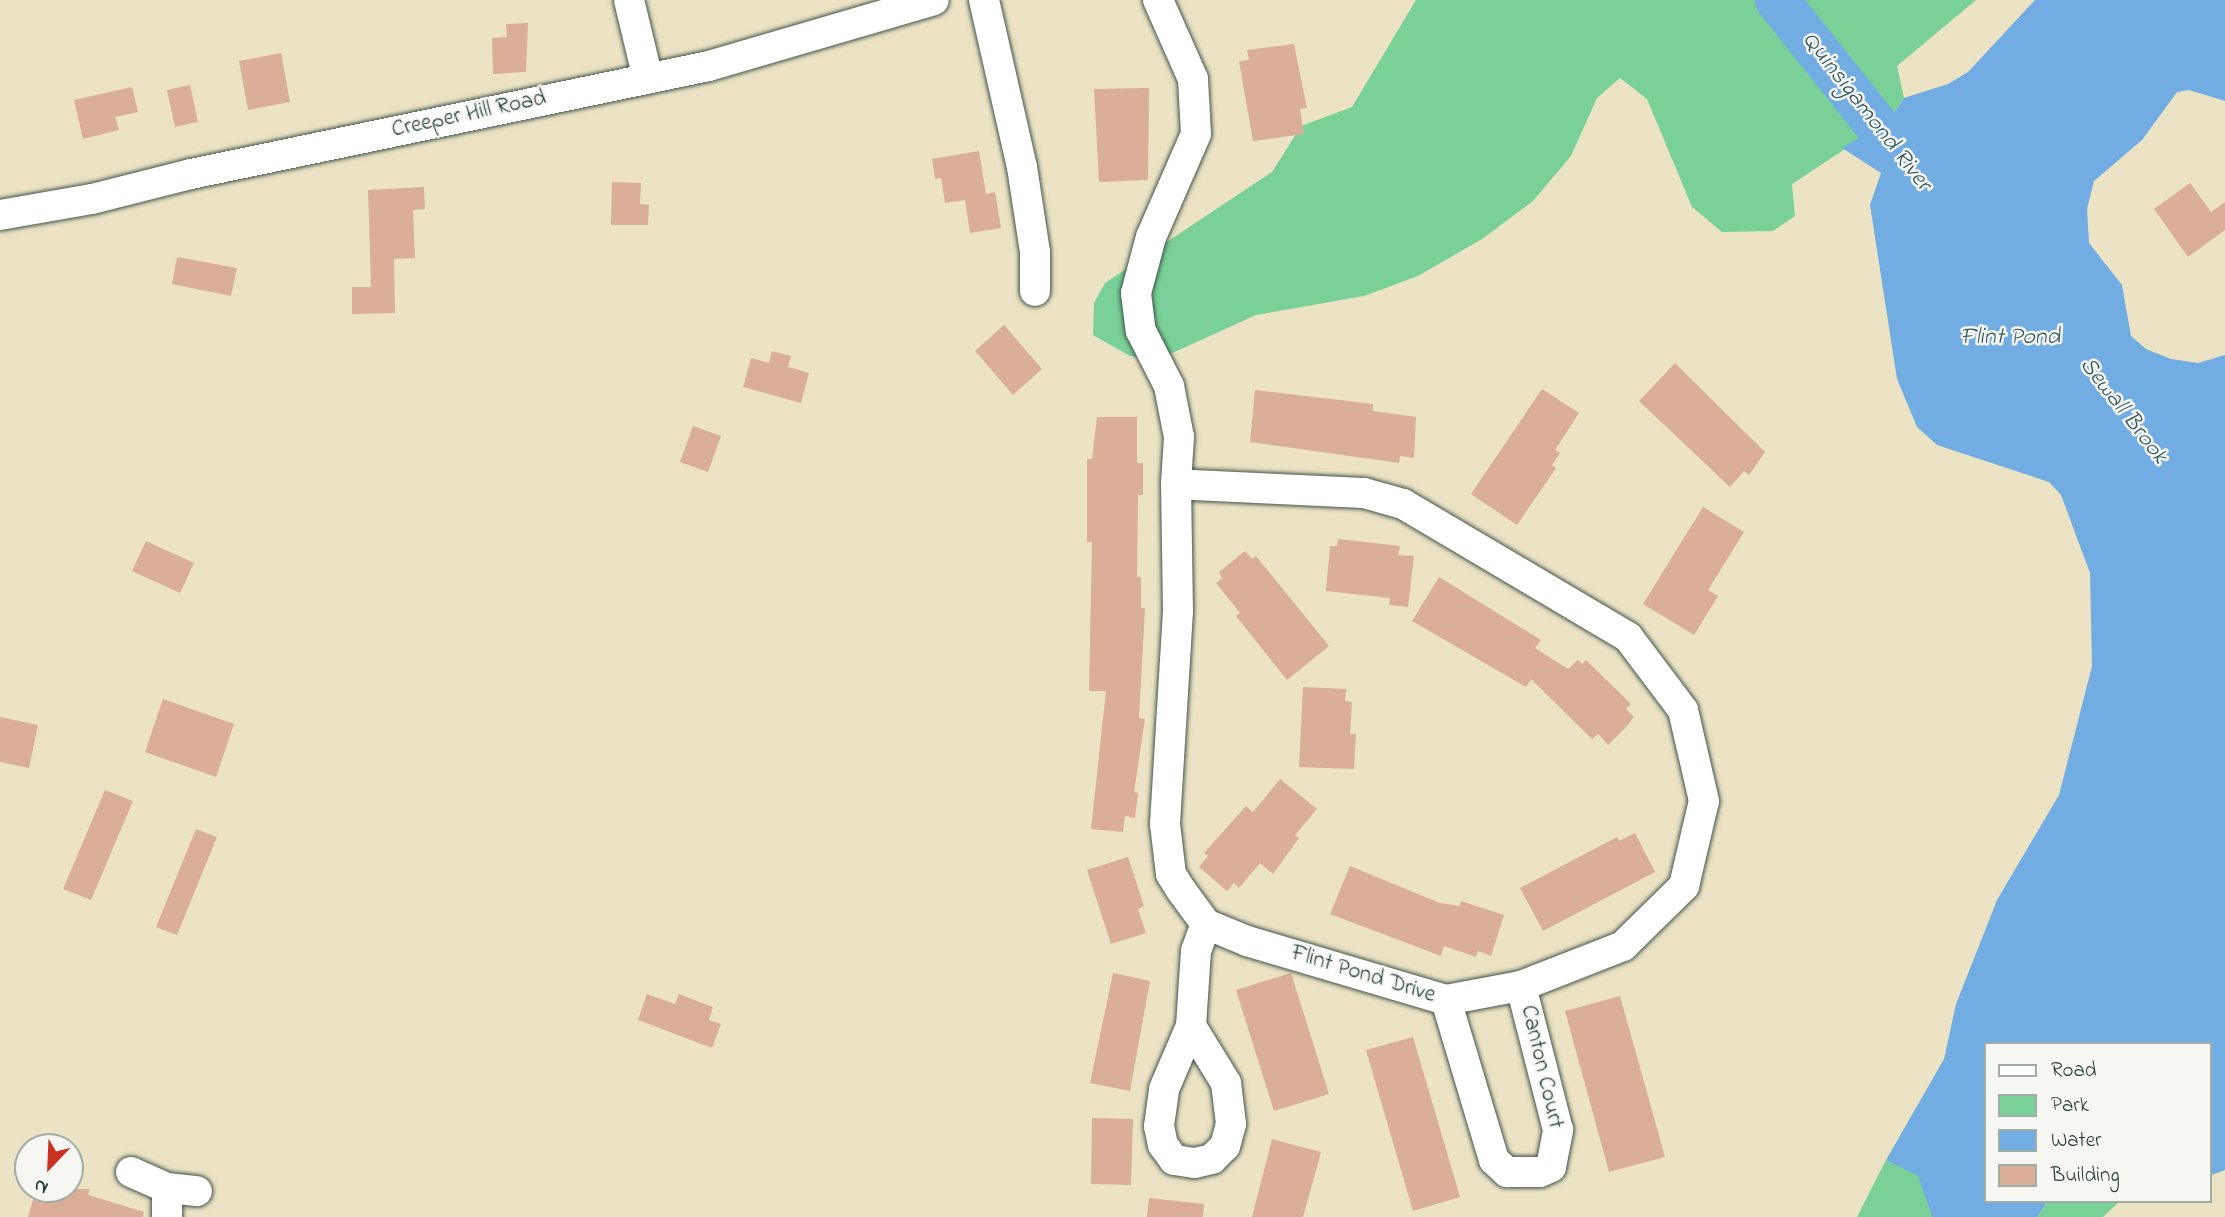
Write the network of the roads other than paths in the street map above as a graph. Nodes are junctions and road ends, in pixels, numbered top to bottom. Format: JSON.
{"nodes":[{"id":1,"x":629,"y":0,"type":"edge"},
{"id":2,"x":934,"y":0,"type":"edge"},
{"id":3,"x":984,"y":0,"type":"edge"},
{"id":4,"x":1158,"y":0,"type":"edge"},
{"id":5,"x":648,"y":79,"type":"junction"},
{"id":6,"x":0,"y":215,"type":"edge"},
{"id":7,"x":1035,"y":290,"type":"dead end"},
{"id":8,"x":1176,"y":484,"type":"junction"},
{"id":9,"x":1206,"y":924,"type":"junction"},
{"id":10,"x":1521,"y":986,"type":"junction"},
{"id":11,"x":1446,"y":1000,"type":"junction"},
{"id":12,"x":1191,"y":1026,"type":"dead end"},
{"id":13,"x":131,"y":1172,"type":"dead end"},
{"id":14,"x":197,"y":1191,"type":"dead end"},
{"id":15,"x":167,"y":1203,"type":"edge"}],
"edges":[{"from":1,"to":5,"type":"street"},
{"from":2,"to":5,"type":"street","name":"Creeper Hill Road"},
{"from":3,"to":7,"type":"street"},
{"from":4,"to":8,"type":"street"},
{"from":5,"to":6,"type":"street","name":"Creeper Hill Road"},
{"from":8,"to":9,"type":"street"},
{"from":8,"to":10,"type":"street","name":"Flint Pond Drive"},
{"from":9,"to":11,"type":"street","name":"Flint Pond Drive"},
{"from":9,"to":12,"type":"street"},
{"from":10,"to":11,"type":"street","name":"Flint Pond Drive"},
{"from":10,"to":11,"type":"street","name":"Canton Court"},
{"from":13,"to":15,"type":"street"},
{"from":14,"to":15,"type":"street"}]}
